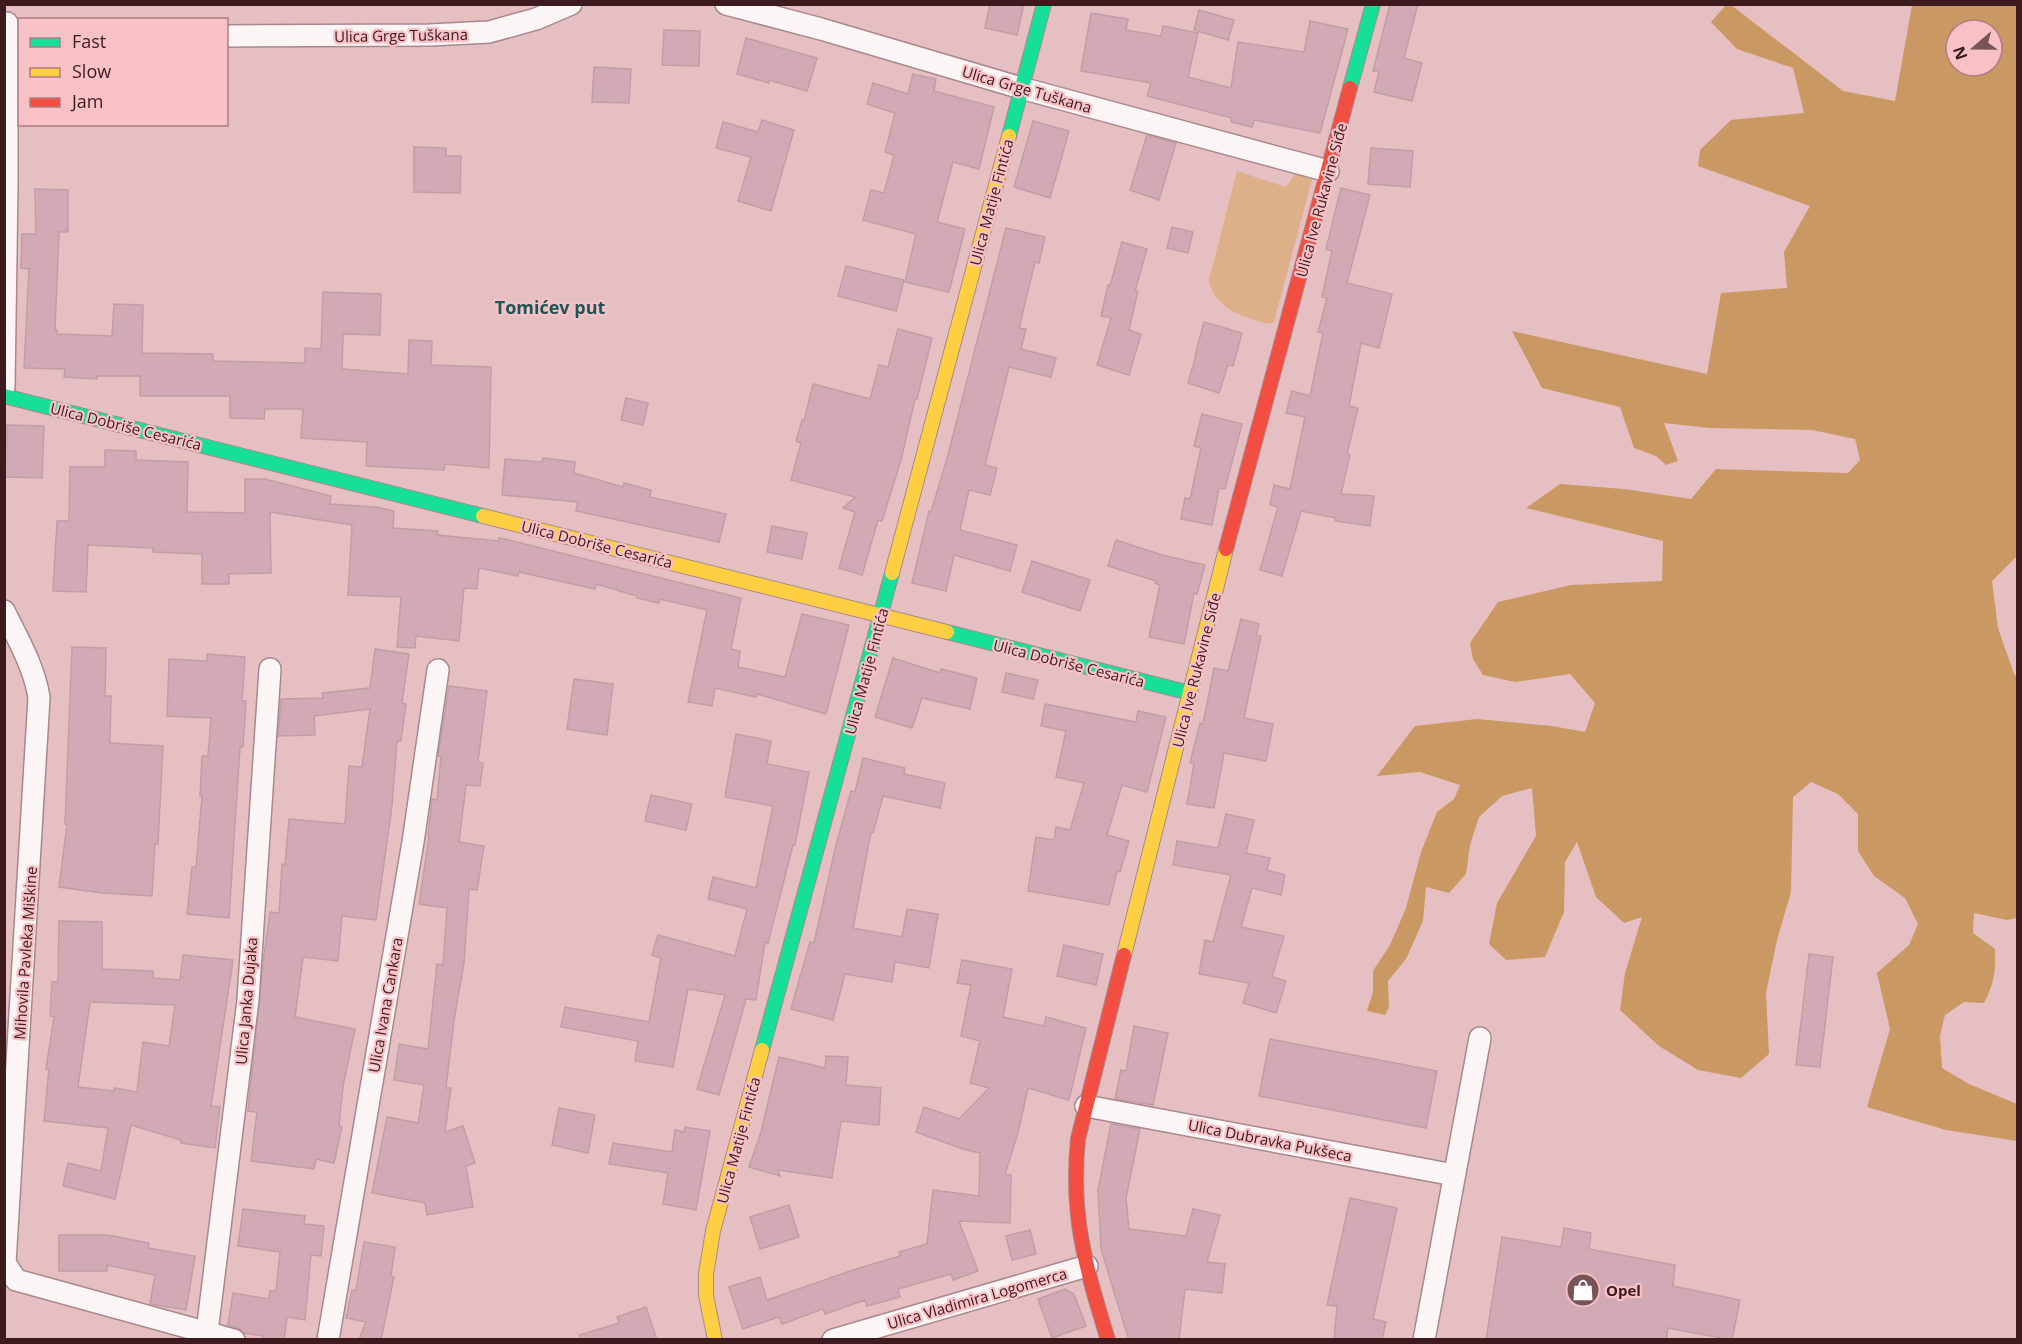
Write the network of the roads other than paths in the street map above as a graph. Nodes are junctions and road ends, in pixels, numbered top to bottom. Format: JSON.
{"nodes":[{"id":1,"x":571,"y":4,"type":"edge"},
{"id":2,"x":726,"y":4,"type":"edge"},
{"id":3,"x":1044,"y":4,"type":"edge"},
{"id":4,"x":1373,"y":4,"type":"edge"},
{"id":5,"x":7,"y":23,"type":"dead end"},
{"id":6,"x":228,"y":36,"type":"edge"},
{"id":7,"x":1021,"y":88,"type":"junction"},
{"id":8,"x":1328,"y":171,"type":"junction"},
{"id":9,"x":4,"y":387,"type":"edge"},
{"id":10,"x":4,"y":396,"type":"edge"},
{"id":11,"x":4,"y":612,"type":"edge"},
{"id":12,"x":881,"y":616,"type":"junction"},
{"id":13,"x":270,"y":669,"type":"dead end"},
{"id":14,"x":438,"y":670,"type":"dead end"},
{"id":15,"x":1190,"y":693,"type":"junction"},
{"id":16,"x":1480,"y":1038,"type":"dead end"},
{"id":17,"x":1086,"y":1106,"type":"junction"},
{"id":18,"x":1454,"y":1176,"type":"junction"},
{"id":19,"x":1087,"y":1266,"type":"junction"},
{"id":20,"x":207,"y":1332,"type":"junction"},
{"id":21,"x":234,"y":1340,"type":"edge"},
{"id":22,"x":328,"y":1340,"type":"edge"},
{"id":23,"x":715,"y":1340,"type":"edge"},
{"id":24,"x":833,"y":1340,"type":"edge"},
{"id":25,"x":1108,"y":1340,"type":"edge"},
{"id":26,"x":1424,"y":1340,"type":"edge"}],
"edges":[{"from":1,"to":6,"type":"street","name":"Ulica Grge Tuškana"},
{"from":2,"to":7,"type":"street","name":"Ulica Grge Tuškana"},
{"from":3,"to":7,"type":"street","name":"Ulica Matije Fintića"},
{"from":4,"to":8,"type":"street","name":"Ulica Ive Rukavine Siđe"},
{"from":5,"to":9,"type":"street"},
{"from":7,"to":8,"type":"street","name":"Ulica Grge Tuškana"},
{"from":7,"to":12,"type":"street","name":"Ulica Matije Fintića"},
{"from":8,"to":15,"type":"street","name":"Ulica Ive Rukavine Siđe"},
{"from":10,"to":12,"type":"street","name":"Ulica Dobriše Cesarića"},
{"from":11,"to":20,"type":"street","name":"Mihovila Pavleka Miškine"},
{"from":12,"to":15,"type":"street","name":"Ulica Dobriše Cesarića"},
{"from":12,"to":23,"type":"street","name":"Ulica Matije Fintića"},
{"from":13,"to":20,"type":"street","name":"Ulica Janka Dujaka"},
{"from":14,"to":22,"type":"street","name":"Ulica Ivana Cankara"},
{"from":15,"to":17,"type":"street","name":"Ulica Ive Rukavine Siđe"},
{"from":16,"to":18,"type":"street"},
{"from":17,"to":18,"type":"street","name":"Ulica Dubravka Pukšeca"},
{"from":17,"to":19,"type":"street","name":"Ulica Ive Rukavine Siđe"},
{"from":18,"to":26,"type":"street"},
{"from":19,"to":24,"type":"street","name":"Ulica Vladimira Logomerca"},
{"from":19,"to":25,"type":"street","name":"Ulica Ive Rukavine Siđe"},
{"from":20,"to":21,"type":"street","name":"Mihovila Pavleka Miškine"}]}
